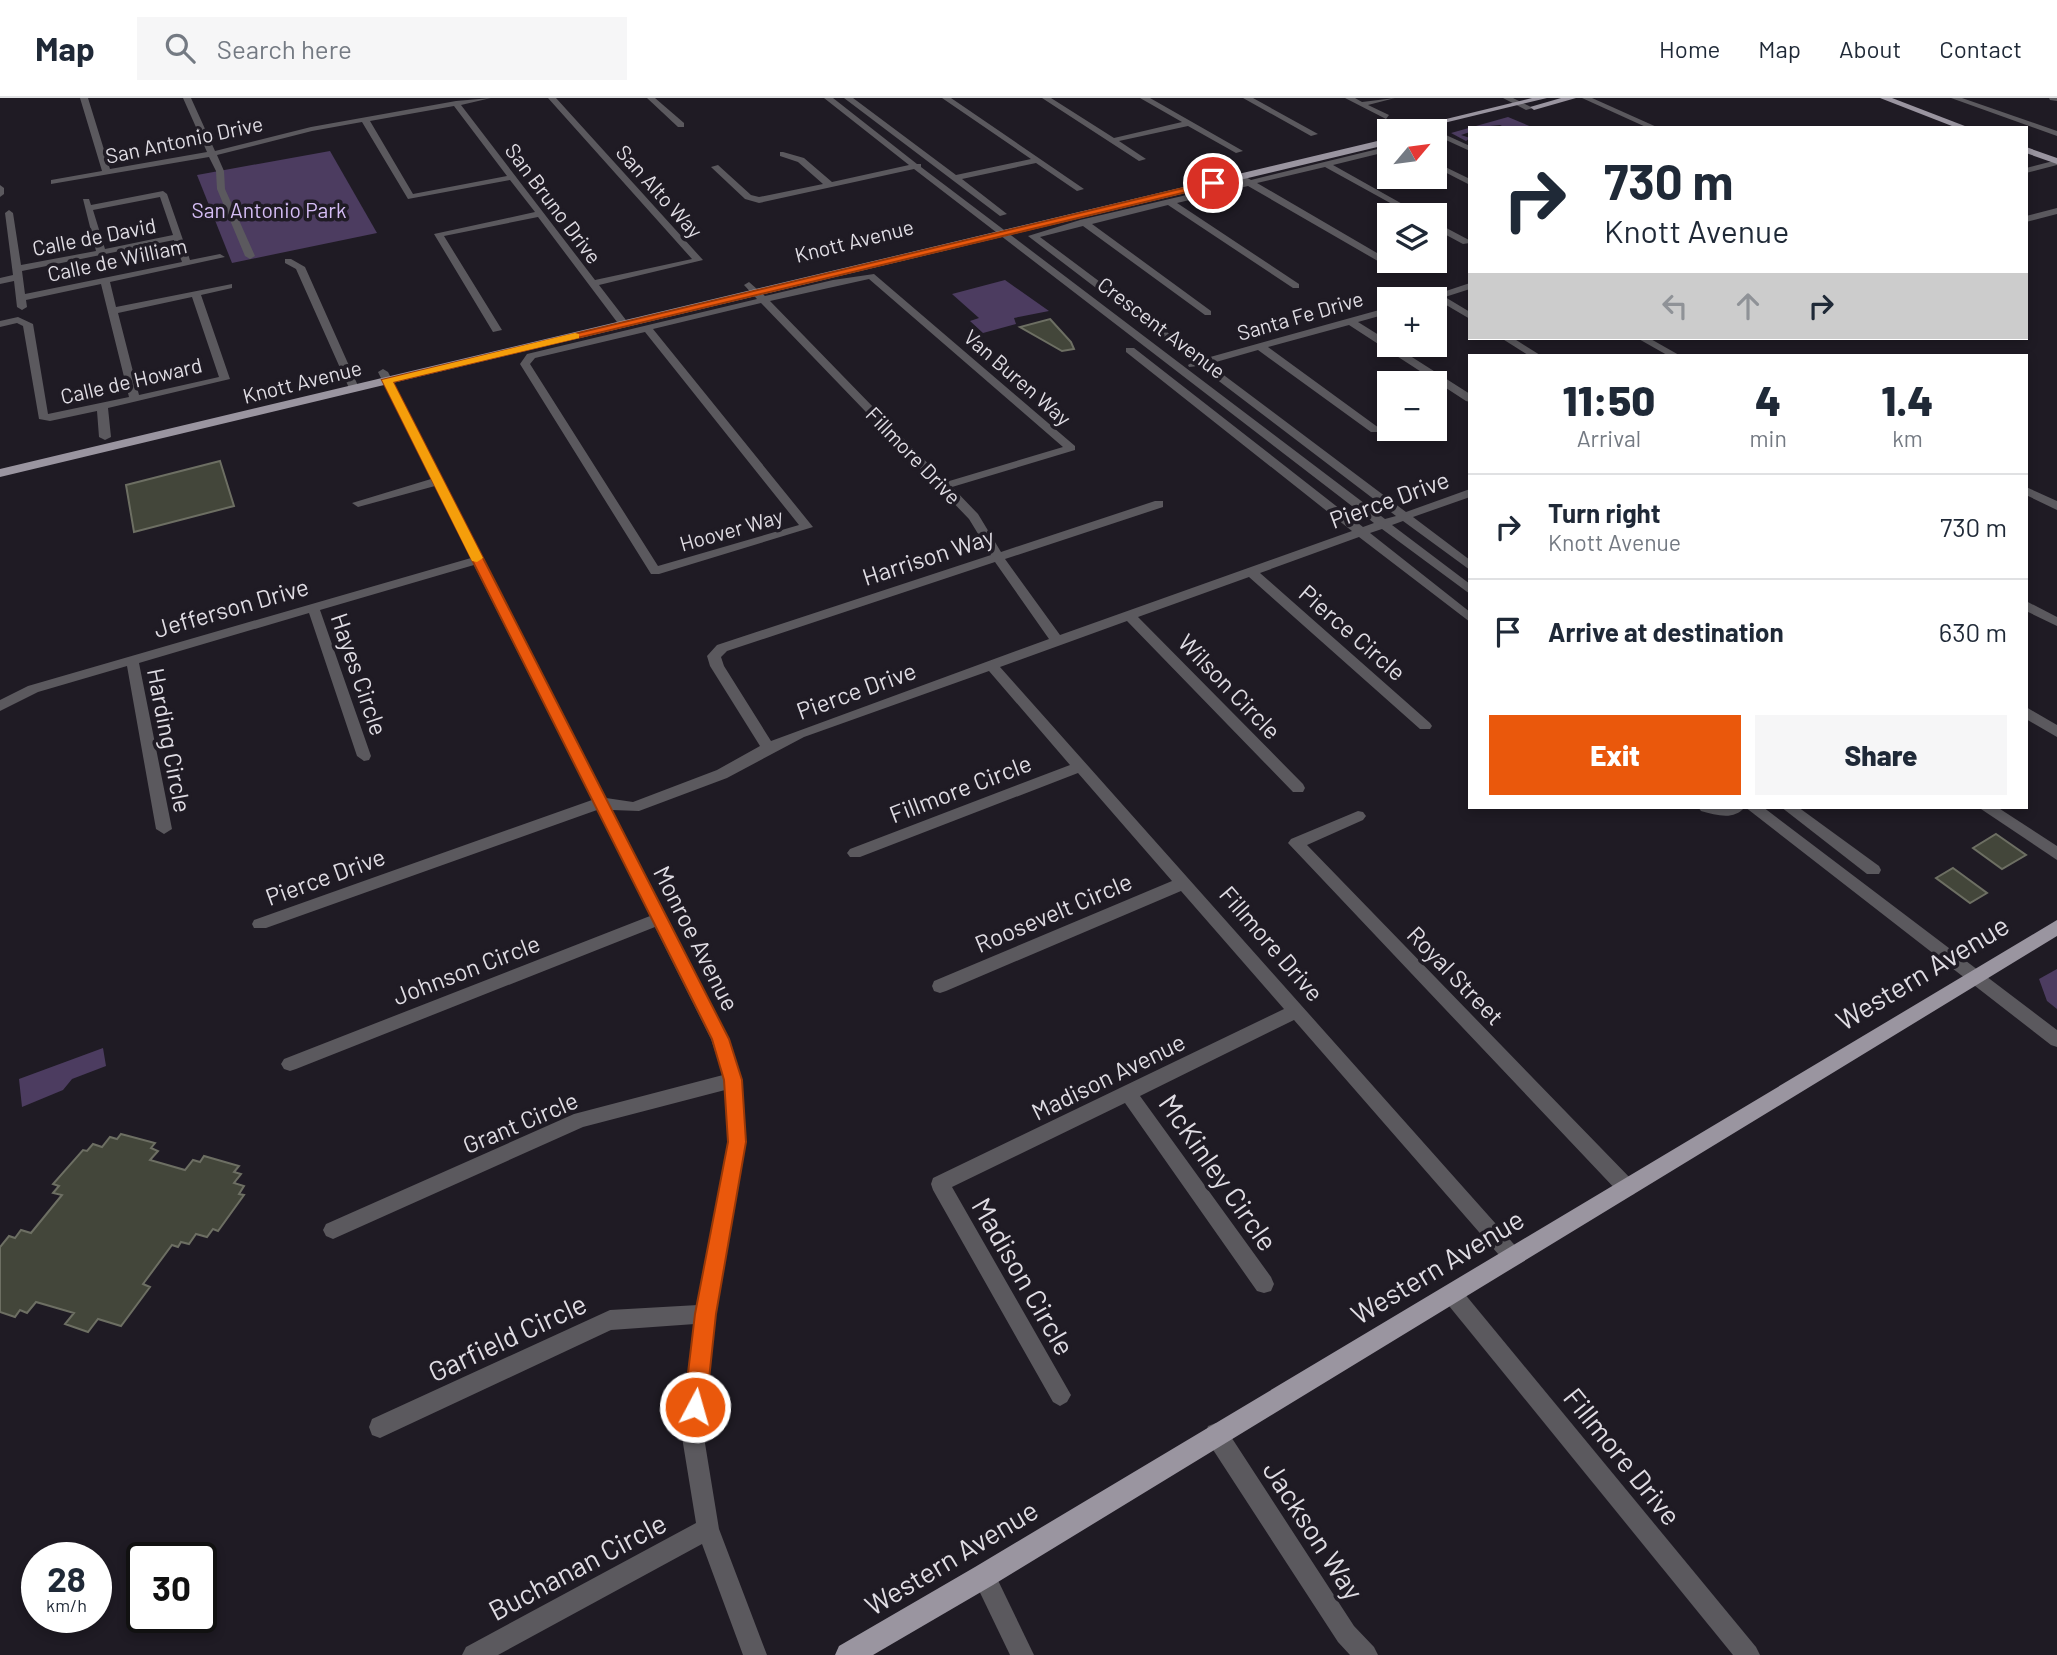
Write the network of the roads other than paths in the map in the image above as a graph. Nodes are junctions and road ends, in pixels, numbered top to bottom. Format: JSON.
{"nodes":[{"id":1,"x":84,"y":98,"type":"edge"},
{"id":2,"x":187,"y":98,"type":"edge"},
{"id":3,"x":487,"y":98,"type":"edge"},
{"id":4,"x":552,"y":98,"type":"edge"},
{"id":5,"x":652,"y":98,"type":"edge"},
{"id":6,"x":828,"y":98,"type":"edge"},
{"id":7,"x":848,"y":98,"type":"edge"},
{"id":8,"x":946,"y":98,"type":"edge"},
{"id":9,"x":1046,"y":98,"type":"edge"},
{"id":10,"x":1144,"y":98,"type":"edge"},
{"id":11,"x":1247,"y":98,"type":"edge"},
{"id":12,"x":1349,"y":98,"type":"edge"},
{"id":13,"x":1391,"y":98,"type":"edge"},
{"id":14,"x":1507,"y":98,"type":"edge"},
{"id":15,"x":1543,"y":98,"type":"edge"},
{"id":16,"x":1572,"y":98,"type":"edge"},
{"id":17,"x":1586,"y":98,"type":"edge"},
{"id":18,"x":1884,"y":98,"type":"edge"},
{"id":19,"x":1955,"y":98,"type":"edge"},
{"id":20,"x":456,"y":103,"type":"junction"},
{"id":21,"x":1361,"y":104,"type":"junction"},
{"id":22,"x":1519,"y":104,"type":"junction"},
{"id":23,"x":1529,"y":108,"type":"junction"},
{"id":24,"x":1386,"y":117,"type":"dead end"},
{"id":25,"x":365,"y":120,"type":"junction"},
{"id":26,"x":1189,"y":123,"type":"junction"},
{"id":27,"x":681,"y":125,"type":"dead end"},
{"id":28,"x":1650,"y":126,"type":"edge"},
{"id":29,"x":1961,"y":126,"type":"edge"},
{"id":30,"x":1447,"y":127,"type":"edge"},
{"id":31,"x":1447,"y":128,"type":"edge"},
{"id":32,"x":1314,"y":134,"type":"dead end"},
{"id":33,"x":2057,"y":134,"type":"edge"},
{"id":34,"x":1377,"y":137,"type":"edge"},
{"id":35,"x":1447,"y":138,"type":"edge"},
{"id":36,"x":1114,"y":140,"type":"junction"},
{"id":37,"x":1377,"y":144,"type":"edge"},
{"id":38,"x":1468,"y":148,"type":"edge"},
{"id":39,"x":2028,"y":150,"type":"edge"},
{"id":40,"x":1239,"y":151,"type":"dead end"},
{"id":41,"x":1377,"y":151,"type":"edge"},
{"id":42,"x":783,"y":154,"type":"dead end"},
{"id":43,"x":212,"y":155,"type":"junction"},
{"id":44,"x":1142,"y":159,"type":"dead end"},
{"id":45,"x":1038,"y":160,"type":"junction"},
{"id":46,"x":2057,"y":161,"type":"edge"},
{"id":47,"x":1326,"y":164,"type":"junction"},
{"id":48,"x":918,"y":166,"type":"junction"},
{"id":49,"x":716,"y":167,"type":"dead end"},
{"id":50,"x":1447,"y":170,"type":"edge"},
{"id":51,"x":2028,"y":171,"type":"edge"},
{"id":52,"x":107,"y":173,"type":"junction"},
{"id":53,"x":1235,"y":174,"type":"junction"},
{"id":54,"x":512,"y":177,"type":"junction"},
{"id":55,"x":954,"y":178,"type":"junction"},
{"id":56,"x":1468,"y":181,"type":"edge"},
{"id":57,"x":54,"y":182,"type":"dead end"},
{"id":58,"x":1250,"y":182,"type":"junction"},
{"id":59,"x":830,"y":185,"type":"junction"},
{"id":60,"x":1080,"y":189,"type":"dead end"},
{"id":61,"x":1169,"y":202,"type":"junction"},
{"id":62,"x":1396,"y":203,"type":"edge"},
{"id":63,"x":2028,"y":210,"type":"edge"},
{"id":64,"x":2057,"y":211,"type":"edge"},
{"id":65,"x":540,"y":214,"type":"junction"},
{"id":66,"x":1003,"y":214,"type":"dead end"},
{"id":67,"x":2040,"y":215,"type":"junction"},
{"id":68,"x":2028,"y":218,"type":"edge"},
{"id":69,"x":6,"y":220,"type":"edge"},
{"id":70,"x":1083,"y":222,"type":"junction"},
{"id":71,"x":996,"y":229,"type":"junction"},
{"id":72,"x":1447,"y":232,"type":"edge"},
{"id":73,"x":178,"y":237,"type":"junction"},
{"id":74,"x":1466,"y":242,"type":"dead end"},
{"id":75,"x":14,"y":249,"type":"junction"},
{"id":76,"x":0,"y":252,"type":"edge"},
{"id":77,"x":101,"y":252,"type":"junction"},
{"id":78,"x":250,"y":256,"type":"dead end"},
{"id":79,"x":220,"y":257,"type":"dead end"},
{"id":80,"x":1377,"y":257,"type":"edge"},
{"id":81,"x":288,"y":261,"type":"dead end"},
{"id":82,"x":187,"y":264,"type":"junction"},
{"id":83,"x":17,"y":273,"type":"junction"},
{"id":84,"x":0,"y":281,"type":"edge"},
{"id":85,"x":105,"y":281,"type":"junction"},
{"id":86,"x":593,"y":283,"type":"junction"},
{"id":87,"x":229,"y":286,"type":"dead end"},
{"id":88,"x":1296,"y":286,"type":"dead end"},
{"id":89,"x":1468,"y":287,"type":"edge"},
{"id":90,"x":756,"y":292,"type":"junction"},
{"id":91,"x":197,"y":293,"type":"junction"},
{"id":92,"x":1447,"y":293,"type":"edge"},
{"id":93,"x":1447,"y":305,"type":"edge"},
{"id":94,"x":113,"y":311,"type":"junction"},
{"id":95,"x":1208,"y":313,"type":"dead end"},
{"id":96,"x":1377,"y":314,"type":"edge"},
{"id":97,"x":1468,"y":315,"type":"edge"},
{"id":98,"x":621,"y":320,"type":"junction"},
{"id":99,"x":1350,"y":321,"type":"junction"},
{"id":100,"x":0,"y":324,"type":"edge"},
{"id":101,"x":647,"y":328,"type":"junction"},
{"id":102,"x":497,"y":330,"type":"dead end"},
{"id":103,"x":1509,"y":340,"type":"edge"},
{"id":104,"x":1646,"y":340,"type":"edge"},
{"id":105,"x":1259,"y":346,"type":"junction"},
{"id":106,"x":1129,"y":350,"type":"dead end"},
{"id":107,"x":1533,"y":354,"type":"edge"},
{"id":108,"x":1672,"y":354,"type":"edge"},
{"id":109,"x":1200,"y":363,"type":"junction"},
{"id":110,"x":1181,"y":369,"type":"junction"},
{"id":111,"x":385,"y":376,"type":"junction"},
{"id":112,"x":352,"y":384,"type":"junction"},
{"id":113,"x":1468,"y":398,"type":"edge"},
{"id":114,"x":135,"y":400,"type":"junction"},
{"id":115,"x":102,"y":407,"type":"junction"},
{"id":116,"x":1375,"y":430,"type":"dead end"},
{"id":117,"x":106,"y":442,"type":"junction"},
{"id":118,"x":0,"y":462,"type":"edge"},
{"id":119,"x":0,"y":473,"type":"edge"},
{"id":120,"x":438,"y":481,"type":"junction"},
{"id":121,"x":944,"y":486,"type":"junction"},
{"id":122,"x":2028,"y":491,"type":"edge"},
{"id":123,"x":1468,"y":495,"type":"edge"},
{"id":124,"x":358,"y":503,"type":"dead end"},
{"id":125,"x":1159,"y":504,"type":"dead end"},
{"id":126,"x":2057,"y":506,"type":"edge"},
{"id":127,"x":1405,"y":517,"type":"junction"},
{"id":128,"x":1384,"y":525,"type":"junction"},
{"id":129,"x":1363,"y":533,"type":"junction"},
{"id":130,"x":998,"y":557,"type":"junction"},
{"id":131,"x":477,"y":559,"type":"junction"},
{"id":132,"x":1468,"y":564,"type":"edge"},
{"id":133,"x":1251,"y":572,"type":"junction"},
{"id":134,"x":1468,"y":588,"type":"edge"},
{"id":135,"x":2057,"y":603,"type":"edge"},
{"id":136,"x":313,"y":607,"type":"junction"},
{"id":137,"x":2033,"y":608,"type":"edge"},
{"id":138,"x":1130,"y":616,"type":"junction"},
{"id":139,"x":1468,"y":616,"type":"edge"},
{"id":140,"x":2057,"y":622,"type":"edge"},
{"id":141,"x":1058,"y":642,"type":"junction"},
{"id":142,"x":132,"y":659,"type":"junction"},
{"id":143,"x":991,"y":665,"type":"junction"},
{"id":144,"x":0,"y":706,"type":"edge"},
{"id":145,"x":2028,"y":713,"type":"edge"},
{"id":146,"x":1425,"y":726,"type":"dead end"},
{"id":147,"x":2057,"y":732,"type":"edge"},
{"id":148,"x":768,"y":748,"type":"junction"},
{"id":149,"x":364,"y":756,"type":"dead end"},
{"id":150,"x":1081,"y":766,"type":"junction"},
{"id":151,"x":1298,"y":788,"type":"dead end"},
{"id":152,"x":600,"y":803,"type":"junction"},
{"id":153,"x":1714,"y":809,"type":"edge"},
{"id":154,"x":1733,"y":809,"type":"edge"},
{"id":155,"x":1756,"y":809,"type":"edge"},
{"id":156,"x":1791,"y":809,"type":"edge"},
{"id":157,"x":1989,"y":809,"type":"edge"},
{"id":158,"x":1358,"y":816,"type":"dead end"},
{"id":159,"x":164,"y":829,"type":"dead end"},
{"id":160,"x":855,"y":853,"type":"dead end"},
{"id":161,"x":2057,"y":854,"type":"edge"},
{"id":162,"x":1873,"y":870,"type":"dead end"},
{"id":163,"x":1184,"y":883,"type":"junction"},
{"id":164,"x":660,"y":919,"type":"junction"},
{"id":165,"x":260,"y":924,"type":"dead end"},
{"id":166,"x":2057,"y":927,"type":"edge"},
{"id":167,"x":1975,"y":976,"type":"junction"},
{"id":168,"x":940,"y":986,"type":"dead end"},
{"id":169,"x":1297,"y":1011,"type":"junction"},
{"id":170,"x":2057,"y":1040,"type":"edge"},
{"id":171,"x":289,"y":1064,"type":"dead end"},
{"id":172,"x":733,"y":1080,"type":"junction"},
{"id":173,"x":1128,"y":1093,"type":"junction"},
{"id":174,"x":940,"y":1184,"type":"joint"},
{"id":175,"x":1627,"y":1188,"type":"junction"},
{"id":176,"x":333,"y":1230,"type":"dead end"},
{"id":177,"x":1513,"y":1257,"type":"junction"},
{"id":178,"x":1264,"y":1284,"type":"dead end"},
{"id":179,"x":1452,"y":1294,"type":"junction"},
{"id":180,"x":706,"y":1314,"type":"junction"},
{"id":181,"x":1060,"y":1395,"type":"dead end"},
{"id":182,"x":380,"y":1427,"type":"dead end"},
{"id":183,"x":1216,"y":1434,"type":"junction"},
{"id":184,"x":708,"y":1529,"type":"junction"},
{"id":185,"x":984,"y":1576,"type":"junction"},
{"id":186,"x":474,"y":1655,"type":"edge"},
{"id":187,"x":755,"y":1655,"type":"edge"},
{"id":188,"x":848,"y":1655,"type":"edge"},
{"id":189,"x":1022,"y":1655,"type":"edge"},
{"id":190,"x":1366,"y":1655,"type":"edge"},
{"id":191,"x":1748,"y":1655,"type":"edge"}],
"edges":[{"from":1,"to":52,"type":"street"},
{"from":2,"to":43,"type":"street"},
{"from":3,"to":20,"type":"street","name":"San Antonio Drive"},
{"from":4,"to":86,"type":"street","name":"San Alto Way"},
{"from":5,"to":27,"type":"street"},
{"from":6,"to":48,"type":"street","name":"Crescent Avenue"},
{"from":7,"to":55,"type":"street"},
{"from":8,"to":45,"type":"street"},
{"from":9,"to":36,"type":"street"},
{"from":10,"to":26,"type":"street"},
{"from":11,"to":32,"type":"street"},
{"from":12,"to":21,"type":"street"},
{"from":13,"to":21,"type":"street"},
{"from":14,"to":22,"type":"street"},
{"from":15,"to":22,"type":"main road"},
{"from":16,"to":23,"type":"main road"},
{"from":17,"to":28,"type":"street"},
{"from":18,"to":29,"type":"main road"},
{"from":19,"to":33,"type":"street"},
{"from":20,"to":25,"type":"street","name":"San Antonio Drive"},
{"from":20,"to":54,"type":"street","name":"San Bruno Drive"},
{"from":21,"to":24,"type":"street"},
{"from":22,"to":23,"type":"street"},
{"from":22,"to":30,"type":"main road"},
{"from":23,"to":31,"type":"main road"},
{"from":25,"to":43,"type":"street","name":"San Antonio Drive"},
{"from":25,"to":54,"type":"street"},
{"from":26,"to":36,"type":"street"},
{"from":26,"to":40,"type":"street"},
{"from":34,"to":53,"type":"main road","name":"Knott Avenue"},
{"from":35,"to":38,"type":"street"},
{"from":36,"to":44,"type":"street"},
{"from":37,"to":53,"type":"main road","name":"Knott Avenue"},
{"from":39,"to":46,"type":"main road"},
{"from":41,"to":47,"type":"street"},
{"from":42,"to":59,"type":"street"},
{"from":43,"to":52,"type":"street","name":"San Antonio Drive"},
{"from":43,"to":78,"type":"street"},
{"from":45,"to":55,"type":"street"},
{"from":45,"to":60,"type":"street"},
{"from":46,"to":51,"type":"street"},
{"from":47,"to":58,"type":"street"},
{"from":47,"to":62,"type":"street"},
{"from":48,"to":59,"type":"street"},
{"from":48,"to":71,"type":"street","name":"Crescent Avenue"},
{"from":49,"to":59,"type":"street"},
{"from":50,"to":56,"type":"street"},
{"from":52,"to":57,"type":"street","name":"San Antonio Drive"},
{"from":53,"to":58,"type":"street"},
{"from":53,"to":71,"type":"main road","name":"Knott Avenue"},
{"from":54,"to":65,"type":"street","name":"San Bruno Drive"},
{"from":55,"to":66,"type":"street"},
{"from":58,"to":61,"type":"street"},
{"from":58,"to":80,"type":"street"},
{"from":61,"to":70,"type":"street"},
{"from":61,"to":88,"type":"street"},
{"from":63,"to":67,"type":"street"},
{"from":64,"to":67,"type":"street"},
{"from":65,"to":86,"type":"street","name":"San Bruno Drive"},
{"from":65,"to":102,"type":"street"},
{"from":67,"to":68,"type":"street"},
{"from":69,"to":75,"type":"street"},
{"from":70,"to":95,"type":"street"},
{"from":70,"to":109,"type":"street","name":"Crescent Avenue"},
{"from":71,"to":90,"type":"main road","name":"Knott Avenue"},
{"from":71,"to":110,"type":"street","name":"Crescent Avenue"},
{"from":72,"to":74,"type":"street"},
{"from":73,"to":77,"type":"street","name":"Calle de David"},
{"from":73,"to":77,"type":"street"},
{"from":73,"to":82,"type":"street"},
{"from":75,"to":76,"type":"street"},
{"from":75,"to":83,"type":"street"},
{"from":77,"to":83,"type":"street","name":"Calle de David"},
{"from":79,"to":82,"type":"street","name":"Calle de William"},
{"from":81,"to":112,"type":"street"},
{"from":82,"to":85,"type":"street","name":"Calle de William"},
{"from":83,"to":84,"type":"street","name":"Calle de David"},
{"from":83,"to":85,"type":"street","name":"Calle de William"},
{"from":85,"to":94,"type":"street"},
{"from":86,"to":98,"type":"street","name":"San Bruno Drive"},
{"from":87,"to":91,"type":"street"},
{"from":89,"to":92,"type":"street"},
{"from":90,"to":98,"type":"main road","name":"Knott Avenue"},
{"from":90,"to":101,"type":"street"},
{"from":90,"to":121,"type":"street","name":"Fillmore Drive"},
{"from":90,"to":121,"type":"street","name":"Van Buren Way"},
{"from":91,"to":94,"type":"street"},
{"from":91,"to":114,"type":"street","name":"Calle de Howard"},
{"from":93,"to":97,"type":"street"},
{"from":94,"to":114,"type":"street"},
{"from":96,"to":99,"type":"street","name":"Santa Fe Drive"},
{"from":98,"to":111,"type":"main road","name":"Knott Avenue"},
{"from":99,"to":105,"type":"street","name":"Santa Fe Drive"},
{"from":99,"to":113,"type":"street"},
{"from":100,"to":115,"type":"street","name":"Calle de Howard"},
{"from":101,"to":101,"type":"street","name":"Hoover Way"},
{"from":103,"to":107,"type":"street"},
{"from":104,"to":108,"type":"street"},
{"from":105,"to":109,"type":"street","name":"Santa Fe Drive"},
{"from":105,"to":116,"type":"street"},
{"from":106,"to":129,"type":"street"},
{"from":109,"to":110,"type":"street","name":"Santa Fe Drive"},
{"from":109,"to":127,"type":"street","name":"Crescent Avenue"},
{"from":110,"to":128,"type":"street","name":"Crescent Avenue"},
{"from":111,"to":112,"type":"main road","name":"Knott Avenue"},
{"from":111,"to":120,"type":"street","name":"Monroe Avenue"},
{"from":112,"to":117,"type":"main road","name":"Knott Avenue"},
{"from":114,"to":115,"type":"street","name":"Calle de Howard"},
{"from":115,"to":117,"type":"street"},
{"from":117,"to":118,"type":"main road","name":"Knott Avenue"},
{"from":117,"to":119,"type":"main road","name":"Knott Avenue"},
{"from":120,"to":124,"type":"street"},
{"from":120,"to":131,"type":"street","name":"Monroe Avenue"},
{"from":121,"to":130,"type":"street","name":"Fillmore Drive"},
{"from":122,"to":126,"type":"street"},
{"from":123,"to":127,"type":"street","name":"Pierce Drive"},
{"from":125,"to":130,"type":"street","name":"Harrison Way"},
{"from":127,"to":128,"type":"street","name":"Pierce Drive"},
{"from":127,"to":132,"type":"street","name":"Crescent Avenue"},
{"from":128,"to":129,"type":"street","name":"Pierce Drive"},
{"from":128,"to":134,"type":"street","name":"Crescent Avenue"},
{"from":129,"to":133,"type":"street","name":"Pierce Drive"},
{"from":129,"to":139,"type":"street"},
{"from":130,"to":141,"type":"street","name":"Fillmore Drive"},
{"from":130,"to":148,"type":"street","name":"Harrison Way"},
{"from":131,"to":136,"type":"street","name":"Jefferson Drive"},
{"from":131,"to":152,"type":"street","name":"Monroe Avenue"},
{"from":133,"to":138,"type":"street","name":"Pierce Drive"},
{"from":133,"to":146,"type":"street","name":"Pierce Circle"},
{"from":135,"to":137,"type":"street"},
{"from":136,"to":142,"type":"street","name":"Jefferson Drive"},
{"from":136,"to":149,"type":"street","name":"Hayes Circle"},
{"from":137,"to":140,"type":"street"},
{"from":138,"to":141,"type":"street","name":"Pierce Drive"},
{"from":138,"to":151,"type":"street","name":"Wilson Circle"},
{"from":141,"to":143,"type":"street","name":"Pierce Drive"},
{"from":142,"to":144,"type":"street","name":"Jefferson Drive"},
{"from":142,"to":159,"type":"street","name":"Harding Circle"},
{"from":143,"to":148,"type":"street","name":"Pierce Drive"},
{"from":143,"to":150,"type":"street","name":"Fillmore Drive"},
{"from":145,"to":147,"type":"street"},
{"from":148,"to":152,"type":"street","name":"Pierce Drive"},
{"from":150,"to":160,"type":"street","name":"Fillmore Circle"},
{"from":150,"to":163,"type":"street","name":"Fillmore Drive"},
{"from":152,"to":164,"type":"street","name":"Monroe Avenue"},
{"from":152,"to":165,"type":"street","name":"Pierce Drive"},
{"from":153,"to":154,"type":"street"},
{"from":155,"to":167,"type":"street"},
{"from":156,"to":162,"type":"street"},
{"from":157,"to":161,"type":"street"},
{"from":158,"to":175,"type":"street","name":"Royal Street"},
{"from":163,"to":168,"type":"street","name":"Roosevelt Circle"},
{"from":163,"to":169,"type":"street","name":"Fillmore Drive"},
{"from":164,"to":171,"type":"street","name":"Johnson Circle"},
{"from":164,"to":172,"type":"street","name":"Monroe Avenue"},
{"from":166,"to":167,"type":"main road","name":"Western Avenue"},
{"from":167,"to":170,"type":"street"},
{"from":167,"to":175,"type":"main road","name":"Western Avenue"},
{"from":169,"to":173,"type":"street","name":"Madison Avenue"},
{"from":169,"to":177,"type":"street","name":"Fillmore Drive"},
{"from":172,"to":176,"type":"street","name":"Grant Circle"},
{"from":172,"to":180,"type":"street","name":"Monroe Avenue"},
{"from":173,"to":174,"type":"street","name":"Madison Avenue"},
{"from":173,"to":178,"type":"street","name":"McKinley Circle"},
{"from":174,"to":181,"type":"street","name":"Madison Circle"},
{"from":175,"to":177,"type":"main road","name":"Western Avenue"},
{"from":177,"to":179,"type":"main road","name":"Western Avenue"},
{"from":179,"to":183,"type":"main road","name":"Western Avenue"},
{"from":179,"to":191,"type":"street","name":"Fillmore Drive"},
{"from":180,"to":182,"type":"street","name":"Garfield Circle"},
{"from":180,"to":184,"type":"street","name":"Monroe Avenue"},
{"from":183,"to":185,"type":"main road","name":"Western Avenue"},
{"from":183,"to":190,"type":"street","name":"Jackson Way"},
{"from":184,"to":186,"type":"street","name":"Buchanan Circle"},
{"from":184,"to":187,"type":"street","name":"Monroe Avenue"},
{"from":185,"to":188,"type":"main road","name":"Western Avenue"},
{"from":185,"to":189,"type":"street"}]}
